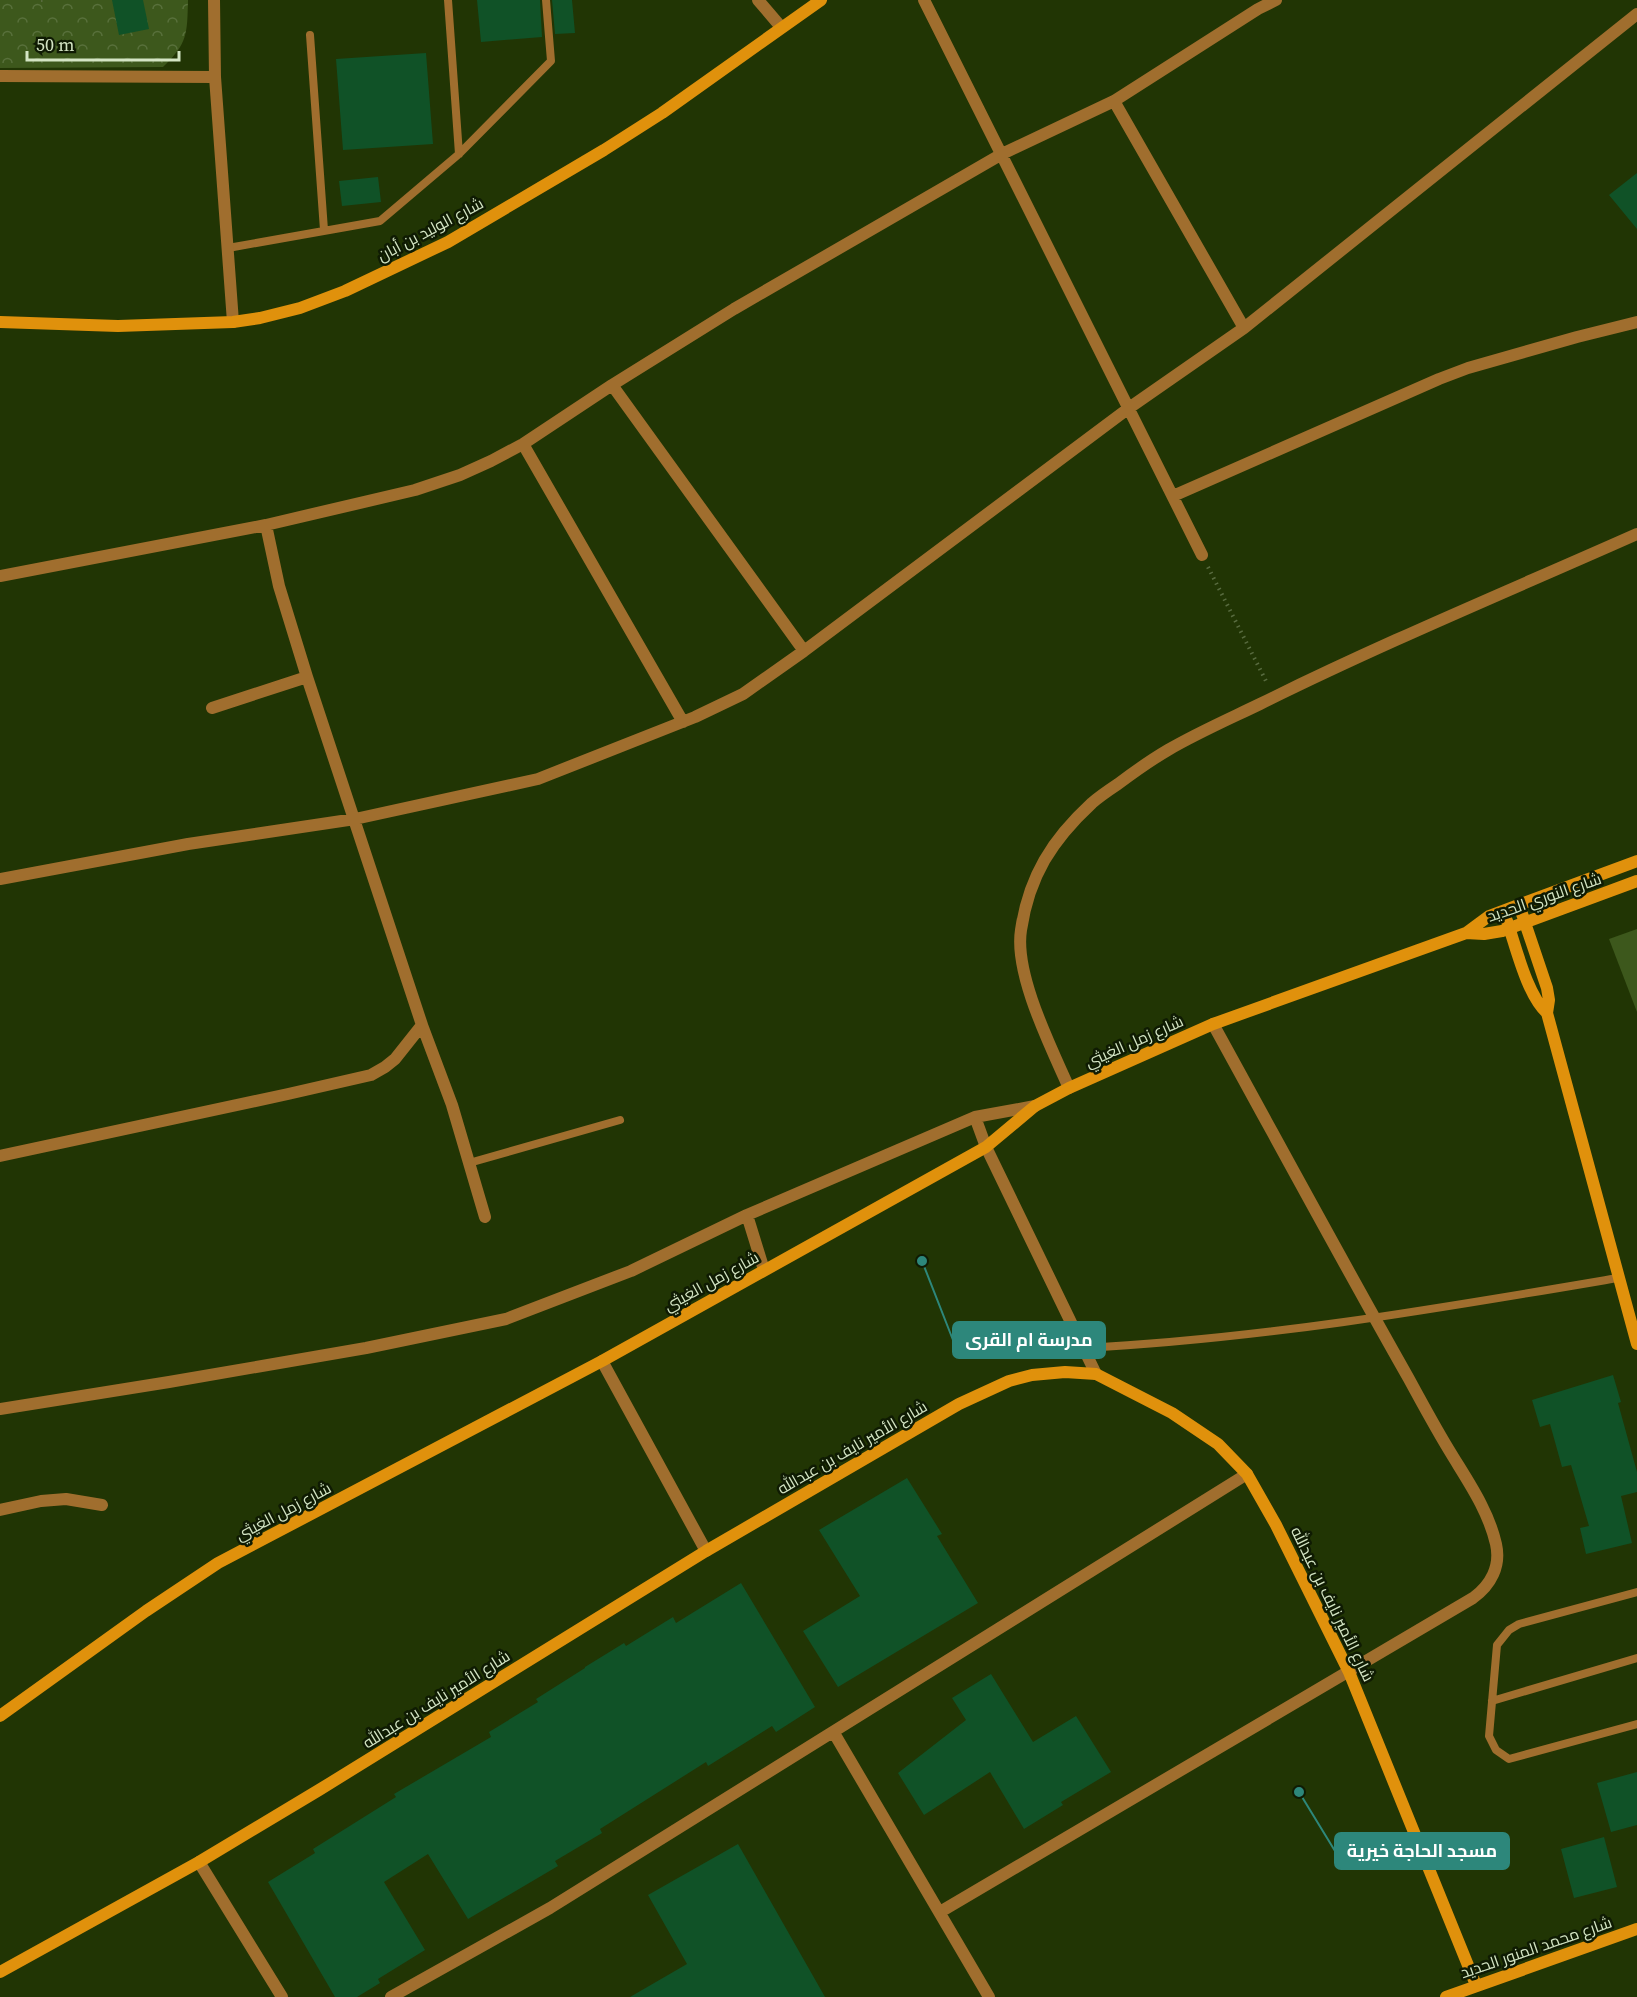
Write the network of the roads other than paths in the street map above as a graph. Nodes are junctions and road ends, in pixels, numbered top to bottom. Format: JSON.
{"nodes":[{"id":1,"x":214,"y":0,"type":"edge"},
{"id":2,"x":448,"y":0,"type":"edge"},
{"id":3,"x":546,"y":0,"type":"edge"},
{"id":4,"x":758,"y":0,"type":"edge"},
{"id":5,"x":821,"y":0,"type":"edge"},
{"id":6,"x":924,"y":0,"type":"edge"},
{"id":7,"x":1276,"y":0,"type":"edge"},
{"id":8,"x":1253,"y":4,"type":"edge"},
{"id":9,"x":1637,"y":14,"type":"edge"},
{"id":10,"x":781,"y":27,"type":"junction"},
{"id":11,"x":310,"y":35,"type":"dead end"},
{"id":12,"x":0,"y":76,"type":"edge"},
{"id":13,"x":215,"y":77,"type":"junction"},
{"id":14,"x":1114,"y":100,"type":"junction"},
{"id":15,"x":459,"y":154,"type":"junction"},
{"id":16,"x":1002,"y":154,"type":"junction"},
{"id":17,"x":324,"y":230,"type":"junction"},
{"id":18,"x":228,"y":248,"type":"junction"},
{"id":19,"x":0,"y":322,"type":"edge"},
{"id":20,"x":233,"y":322,"type":"junction"},
{"id":21,"x":1637,"y":322,"type":"edge"},
{"id":22,"x":1244,"y":328,"type":"junction"},
{"id":23,"x":612,"y":386,"type":"junction"},
{"id":24,"x":1129,"y":408,"type":"junction"},
{"id":25,"x":523,"y":444,"type":"junction"},
{"id":26,"x":1173,"y":496,"type":"junction"},
{"id":27,"x":266,"y":525,"type":"junction"},
{"id":28,"x":1637,"y":534,"type":"edge"},
{"id":29,"x":1202,"y":555,"type":"road end"},
{"id":30,"x":0,"y":576,"type":"edge"},
{"id":31,"x":804,"y":651,"type":"junction"},
{"id":32,"x":307,"y":677,"type":"junction"},
{"id":33,"x":212,"y":708,"type":"dead end"},
{"id":34,"x":683,"y":722,"type":"junction"},
{"id":35,"x":355,"y":819,"type":"junction"},
{"id":36,"x":1637,"y":861,"type":"edge"},
{"id":37,"x":0,"y":879,"type":"edge"},
{"id":38,"x":1637,"y":881,"type":"edge"},
{"id":39,"x":1519,"y":904,"type":"junction"},
{"id":40,"x":1504,"y":910,"type":"junction"},
{"id":41,"x":1525,"y":922,"type":"junction"},
{"id":42,"x":1510,"y":928,"type":"junction"},
{"id":43,"x":1466,"y":933,"type":"junction"},
{"id":44,"x":1547,"y":1013,"type":"junction"},
{"id":45,"x":1213,"y":1024,"type":"junction"},
{"id":46,"x":422,"y":1025,"type":"junction"},
{"id":47,"x":1069,"y":1088,"type":"junction"},
{"id":48,"x":1035,"y":1106,"type":"junction"},
{"id":49,"x":975,"y":1117,"type":"junction"},
{"id":50,"x":620,"y":1120,"type":"dead end"},
{"id":51,"x":986,"y":1146,"type":"junction"},
{"id":52,"x":0,"y":1156,"type":"edge"},
{"id":53,"x":469,"y":1162,"type":"junction"},
{"id":54,"x":747,"y":1215,"type":"junction"},
{"id":55,"x":485,"y":1217,"type":"dead end"},
{"id":56,"x":764,"y":1270,"type":"junction"},
{"id":57,"x":1618,"y":1278,"type":"junction"},
{"id":58,"x":1375,"y":1319,"type":"junction"},
{"id":59,"x":1637,"y":1344,"type":"edge"},
{"id":60,"x":1083,"y":1348,"type":"junction"},
{"id":61,"x":602,"y":1361,"type":"junction"},
{"id":62,"x":1096,"y":1374,"type":"junction"},
{"id":63,"x":0,"y":1409,"type":"edge"},
{"id":64,"x":1247,"y":1474,"type":"junction"},
{"id":65,"x":102,"y":1505,"type":"dead end"},
{"id":66,"x":0,"y":1510,"type":"edge"},
{"id":67,"x":706,"y":1551,"type":"junction"},
{"id":68,"x":1637,"y":1592,"type":"edge"},
{"id":69,"x":1637,"y":1658,"type":"edge"},
{"id":70,"x":1349,"y":1672,"type":"junction"},
{"id":71,"x":1492,"y":1701,"type":"junction"},
{"id":72,"x":0,"y":1716,"type":"edge"},
{"id":73,"x":1637,"y":1724,"type":"edge"},
{"id":74,"x":834,"y":1732,"type":"junction"},
{"id":75,"x":199,"y":1862,"type":"junction"},
{"id":76,"x":940,"y":1912,"type":"junction"},
{"id":77,"x":1637,"y":1929,"type":"edge"},
{"id":78,"x":0,"y":1972,"type":"edge"},
{"id":79,"x":1476,"y":1985,"type":"junction"},
{"id":80,"x":282,"y":1997,"type":"edge"},
{"id":81,"x":391,"y":1997,"type":"edge"},
{"id":82,"x":989,"y":1997,"type":"edge"},
{"id":83,"x":1446,"y":1997,"type":"edge"}],
"edges":[{"from":1,"to":13,"type":"street"},
{"from":2,"to":15,"type":"lane"},
{"from":3,"to":15,"type":"lane"},
{"from":4,"to":10,"type":"street"},
{"from":5,"to":10,"type":"street","name":"شارع الوليد بن أبان"},
{"from":6,"to":16,"type":"street"},
{"from":7,"to":8,"type":"street"},
{"from":8,"to":14,"type":"street"},
{"from":9,"to":22,"type":"street"},
{"from":10,"to":20,"type":"street","name":"شارع الوليد بن أبان"},
{"from":11,"to":17,"type":"lane"},
{"from":12,"to":13,"type":"street"},
{"from":13,"to":18,"type":"street"},
{"from":14,"to":16,"type":"street"},
{"from":14,"to":22,"type":"street"},
{"from":15,"to":17,"type":"lane"},
{"from":16,"to":23,"type":"street"},
{"from":16,"to":24,"type":"street"},
{"from":17,"to":18,"type":"lane"},
{"from":18,"to":20,"type":"street"},
{"from":19,"to":20,"type":"street","name":"شارع الوليد بن أبان"},
{"from":21,"to":26,"type":"street"},
{"from":22,"to":24,"type":"street"},
{"from":23,"to":25,"type":"street"},
{"from":23,"to":31,"type":"street"},
{"from":24,"to":26,"type":"street"},
{"from":24,"to":31,"type":"street"},
{"from":25,"to":27,"type":"street"},
{"from":25,"to":34,"type":"street"},
{"from":26,"to":29,"type":"street"},
{"from":27,"to":30,"type":"street"},
{"from":27,"to":32,"type":"street"},
{"from":28,"to":47,"type":"street"},
{"from":31,"to":34,"type":"street"},
{"from":32,"to":33,"type":"street"},
{"from":32,"to":35,"type":"street"},
{"from":34,"to":35,"type":"street"},
{"from":35,"to":37,"type":"street"},
{"from":35,"to":46,"type":"street"},
{"from":36,"to":39,"type":"street","name":"شارع النوري الحديد"},
{"from":38,"to":41,"type":"street","name":"شارع النوري الحديد"},
{"from":39,"to":40,"type":"street","name":"شارع النوري الحديد"},
{"from":39,"to":41,"type":"street"},
{"from":40,"to":42,"type":"street"},
{"from":40,"to":43,"type":"street","name":"شارع النوري الحديد"},
{"from":41,"to":42,"type":"street","name":"شارع النوري الحديد"},
{"from":41,"to":44,"type":"street"},
{"from":42,"to":43,"type":"street","name":"شارع النوري الحديد"},
{"from":42,"to":44,"type":"street"},
{"from":43,"to":45,"type":"street","name":"شارع زمل الغيثي"},
{"from":44,"to":57,"type":"street"},
{"from":45,"to":47,"type":"street","name":"شارع زمل الغيثي"},
{"from":45,"to":58,"type":"street"},
{"from":46,"to":52,"type":"street"},
{"from":46,"to":53,"type":"street"},
{"from":47,"to":48,"type":"street","name":"شارع زمل الغيثي"},
{"from":48,"to":49,"type":"street"},
{"from":48,"to":51,"type":"street","name":"شارع زمل الغيثي"},
{"from":49,"to":51,"type":"street"},
{"from":49,"to":54,"type":"street"},
{"from":50,"to":53,"type":"lane"},
{"from":51,"to":56,"type":"street","name":"شارع زمل الغيثي"},
{"from":51,"to":60,"type":"street"},
{"from":53,"to":55,"type":"street"},
{"from":54,"to":56,"type":"street"},
{"from":54,"to":63,"type":"street"},
{"from":56,"to":61,"type":"street","name":"شارع زمل الغيثي"},
{"from":57,"to":58,"type":"lane"},
{"from":57,"to":59,"type":"street"},
{"from":58,"to":60,"type":"lane"},
{"from":58,"to":70,"type":"street"},
{"from":60,"to":62,"type":"street"},
{"from":61,"to":67,"type":"street"},
{"from":61,"to":72,"type":"street","name":"شارع زمل الغيثي"},
{"from":62,"to":64,"type":"street","name":"شارع الأمير نايف بن عبدالله"},
{"from":62,"to":67,"type":"street","name":"شارع الأمير نايف بن عبدالله"},
{"from":64,"to":70,"type":"street","name":"شارع الأمير نايف بن عبدالله"},
{"from":64,"to":74,"type":"street"},
{"from":65,"to":66,"type":"street"},
{"from":67,"to":75,"type":"street","name":"شارع الأمير نايف بن عبدالله"},
{"from":68,"to":71,"type":"lane"},
{"from":69,"to":71,"type":"lane"},
{"from":70,"to":76,"type":"street"},
{"from":70,"to":79,"type":"street","name":"شارع الأمير نايف بن عبدالله"},
{"from":71,"to":73,"type":"lane"},
{"from":74,"to":76,"type":"street"},
{"from":74,"to":81,"type":"street"},
{"from":75,"to":78,"type":"street","name":"شارع الأمير نايف بن عبدالله"},
{"from":75,"to":80,"type":"street"},
{"from":76,"to":82,"type":"street"},
{"from":77,"to":79,"type":"street","name":"شارع محمد المنور الحديد"},
{"from":79,"to":83,"type":"street","name":"شارع محمد المنور الحديد"}]}
